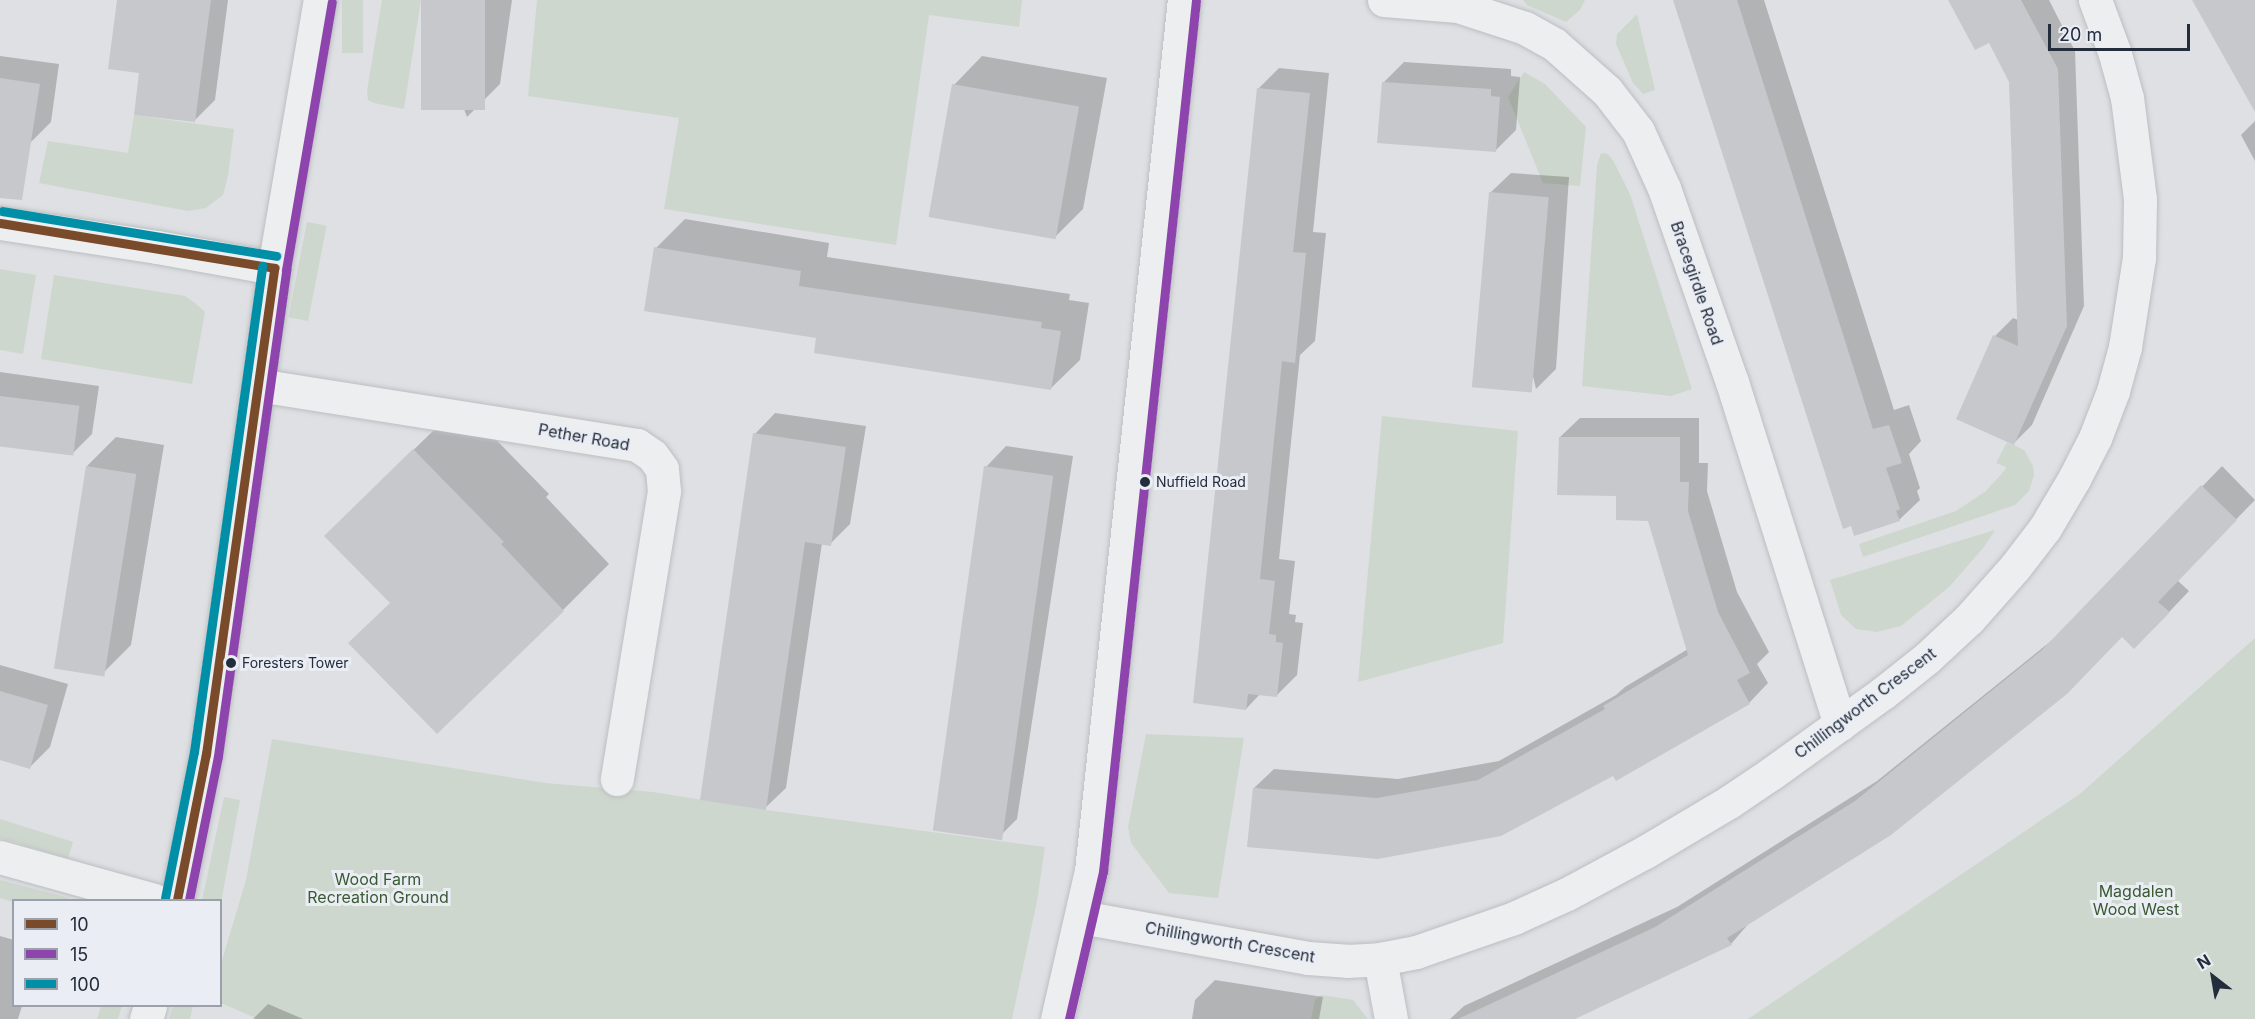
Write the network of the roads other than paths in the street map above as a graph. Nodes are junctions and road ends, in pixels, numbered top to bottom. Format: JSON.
{"nodes":[{"id":1,"x":320,"y":0,"type":"edge"},
{"id":2,"x":1185,"y":0,"type":"edge"},
{"id":3,"x":1384,"y":0,"type":"edge"},
{"id":4,"x":2095,"y":0,"type":"edge"},
{"id":5,"x":0,"y":223,"type":"edge"},
{"id":6,"x":274,"y":268,"type":"junction"},
{"id":7,"x":258,"y":385,"type":"junction"},
{"id":8,"x":1840,"y":724,"type":"junction"},
{"id":9,"x":617,"y":779,"type":"dead end"},
{"id":10,"x":0,"y":858,"type":"edge"},
{"id":11,"x":150,"y":899,"type":"edge"},
{"id":12,"x":177,"y":899,"type":"edge"},
{"id":13,"x":1081,"y":917,"type":"junction"},
{"id":14,"x":1380,"y":959,"type":"junction"},
{"id":15,"x":1057,"y":1019,"type":"edge"},
{"id":16,"x":1391,"y":1019,"type":"edge"}],
"edges":[{"from":1,"to":6,"type":"street"},
{"from":2,"to":13,"type":"street"},
{"from":3,"to":8,"type":"street","name":"Bracegirdle Road"},
{"from":4,"to":8,"type":"street","name":"Chillingworth Crescent"},
{"from":5,"to":6,"type":"street"},
{"from":6,"to":7,"type":"street"},
{"from":7,"to":9,"type":"street","name":"Pether Road"},
{"from":7,"to":12,"type":"street"},
{"from":8,"to":14,"type":"street","name":"Chillingworth Crescent"},
{"from":10,"to":11,"type":"street"},
{"from":13,"to":14,"type":"street","name":"Chillingworth Crescent"},
{"from":13,"to":15,"type":"street"},
{"from":14,"to":16,"type":"street"}]}
